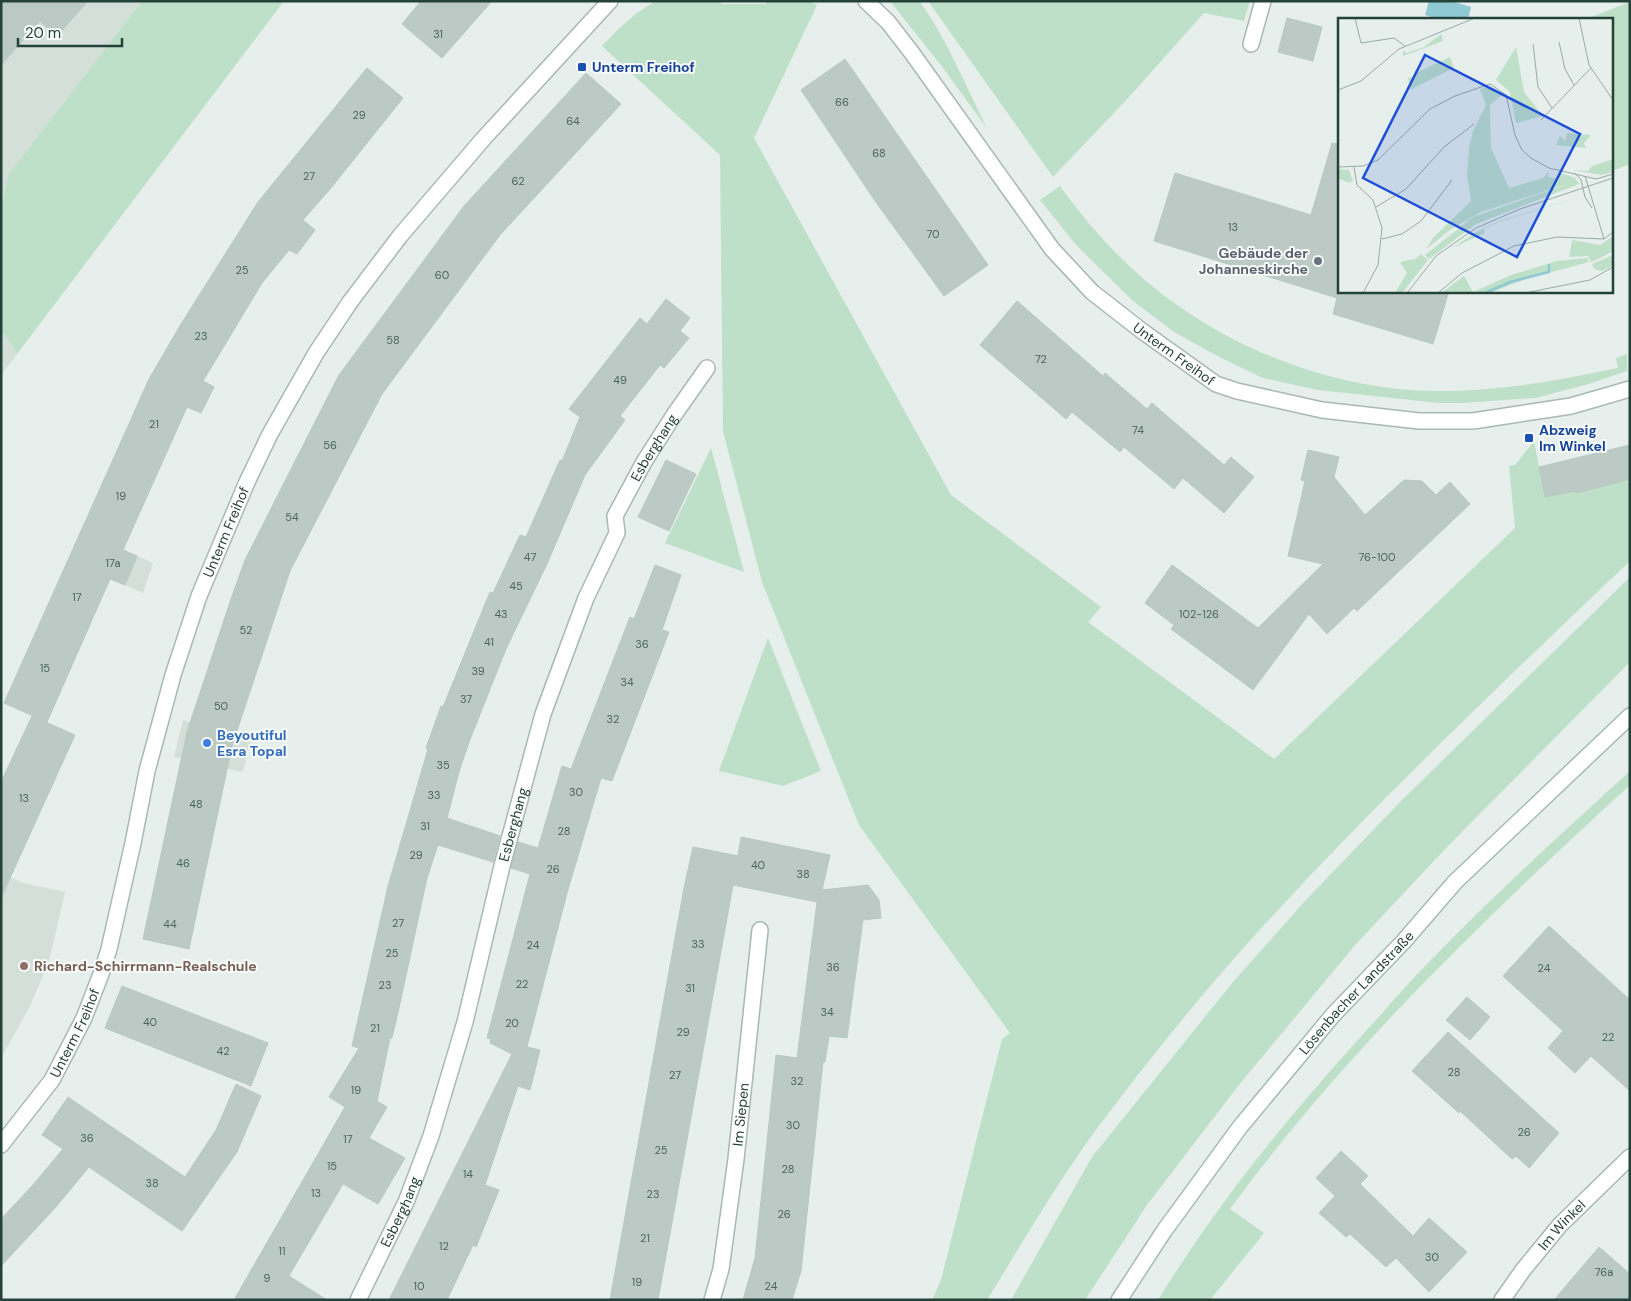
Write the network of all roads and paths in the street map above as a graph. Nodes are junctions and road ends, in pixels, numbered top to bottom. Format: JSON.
{"nodes":[{"id":1,"x":610,"y":1,"type":"edge"},
{"id":2,"x":866,"y":1,"type":"edge"},
{"id":3,"x":1262,"y":1,"type":"edge"},
{"id":4,"x":1251,"y":44,"type":"dead end"},
{"id":5,"x":707,"y":368,"type":"dead end"},
{"id":6,"x":1630,"y":389,"type":"edge"},
{"id":7,"x":1630,"y":716,"type":"edge"},
{"id":8,"x":760,"y":930,"type":"dead end"},
{"id":9,"x":1,"y":1145,"type":"edge"},
{"id":10,"x":1630,"y":1157,"type":"edge"},
{"id":11,"x":358,"y":1300,"type":"edge"},
{"id":12,"x":712,"y":1300,"type":"edge"},
{"id":13,"x":1119,"y":1300,"type":"edge"},
{"id":14,"x":1502,"y":1300,"type":"edge"}],
"edges":[{"from":1,"to":9,"type":"street","name":"Unterm Freihof"},
{"from":2,"to":6,"type":"street","name":"Unterm Freihof"},
{"from":3,"to":4,"type":"street"},
{"from":5,"to":11,"type":"street","name":"Esberghang"},
{"from":7,"to":13,"type":"street","name":"Lösenbacher Landstraße"},
{"from":8,"to":12,"type":"street","name":"Im Siepen"},
{"from":10,"to":14,"type":"street","name":"Im Winkel"}]}
